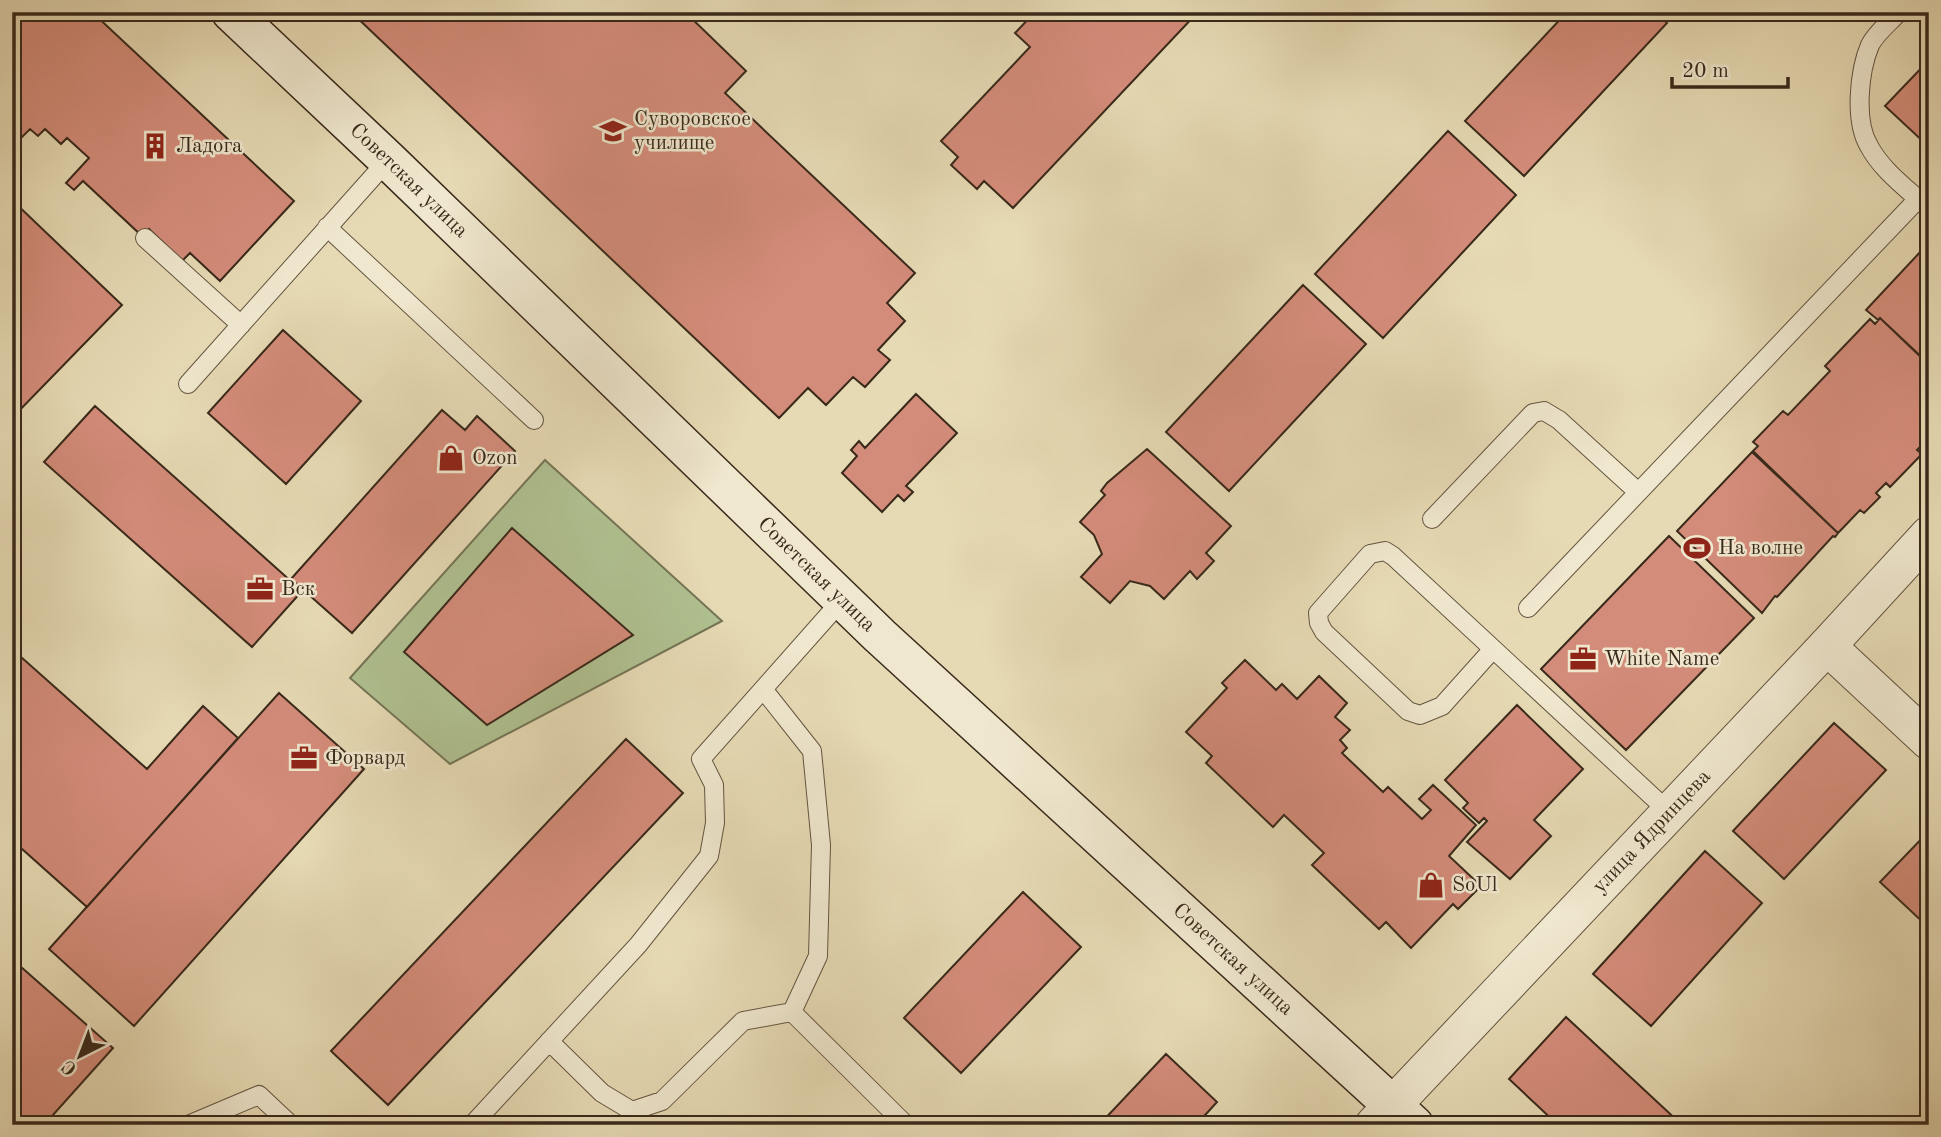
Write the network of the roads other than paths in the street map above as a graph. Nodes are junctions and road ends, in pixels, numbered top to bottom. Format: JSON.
{"nodes":[{"id":1,"x":232,"y":12,"type":"edge"},
{"id":2,"x":1899,"y":12,"type":"edge"},
{"id":3,"x":388,"y":160,"type":"junction"},
{"id":4,"x":1923,"y":204,"type":"edge"},
{"id":5,"x":327,"y":227,"type":"junction"},
{"id":6,"x":145,"y":238,"type":"dead end"},
{"id":7,"x":240,"y":325,"type":"junction"},
{"id":8,"x":188,"y":384,"type":"dead end"},
{"id":9,"x":534,"y":420,"type":"dead end"},
{"id":10,"x":1638,"y":492,"type":"junction"},
{"id":11,"x":1432,"y":519,"type":"dead end"},
{"id":12,"x":1929,"y":535,"type":"edge"},
{"id":13,"x":842,"y":600,"type":"junction"},
{"id":14,"x":1528,"y":608,"type":"dead end"},
{"id":15,"x":1827,"y":646,"type":"junction"},
{"id":16,"x":1493,"y":649,"type":"junction"},
{"id":17,"x":763,"y":689,"type":"junction"},
{"id":18,"x":1929,"y":741,"type":"edge"},
{"id":19,"x":1669,"y":812,"type":"junction"},
{"id":20,"x":792,"y":1012,"type":"junction"},
{"id":21,"x":549,"y":1041,"type":"junction"},
{"id":22,"x":1393,"y":1118,"type":"edge"},
{"id":23,"x":188,"y":1125,"type":"edge"},
{"id":24,"x":291,"y":1125,"type":"edge"},
{"id":25,"x":472,"y":1125,"type":"edge"},
{"id":26,"x":906,"y":1125,"type":"edge"}],
"edges":[{"from":1,"to":3,"type":"main road","name":"Советская улица"},
{"from":2,"to":4,"type":"lane"},
{"from":3,"to":5,"type":"lane"},
{"from":3,"to":13,"type":"main road","name":"Советская улица"},
{"from":4,"to":10,"type":"lane"},
{"from":5,"to":7,"type":"lane"},
{"from":5,"to":9,"type":"lane"},
{"from":6,"to":7,"type":"lane"},
{"from":7,"to":8,"type":"lane"},
{"from":10,"to":11,"type":"lane"},
{"from":10,"to":14,"type":"lane"},
{"from":12,"to":15,"type":"street","name":"улица Ядринцева"},
{"from":13,"to":17,"type":"lane"},
{"from":13,"to":22,"type":"main road","name":"Советская улица"},
{"from":15,"to":18,"type":"street"},
{"from":15,"to":19,"type":"street","name":"улица Ядринцева"},
{"from":16,"to":16,"type":"lane"},
{"from":16,"to":19,"type":"lane"},
{"from":17,"to":20,"type":"lane"},
{"from":17,"to":21,"type":"lane"},
{"from":19,"to":22,"type":"street","name":"улица Ядринцева"},
{"from":20,"to":21,"type":"lane"},
{"from":20,"to":26,"type":"lane"},
{"from":21,"to":25,"type":"lane"},
{"from":23,"to":24,"type":"lane"}]}
